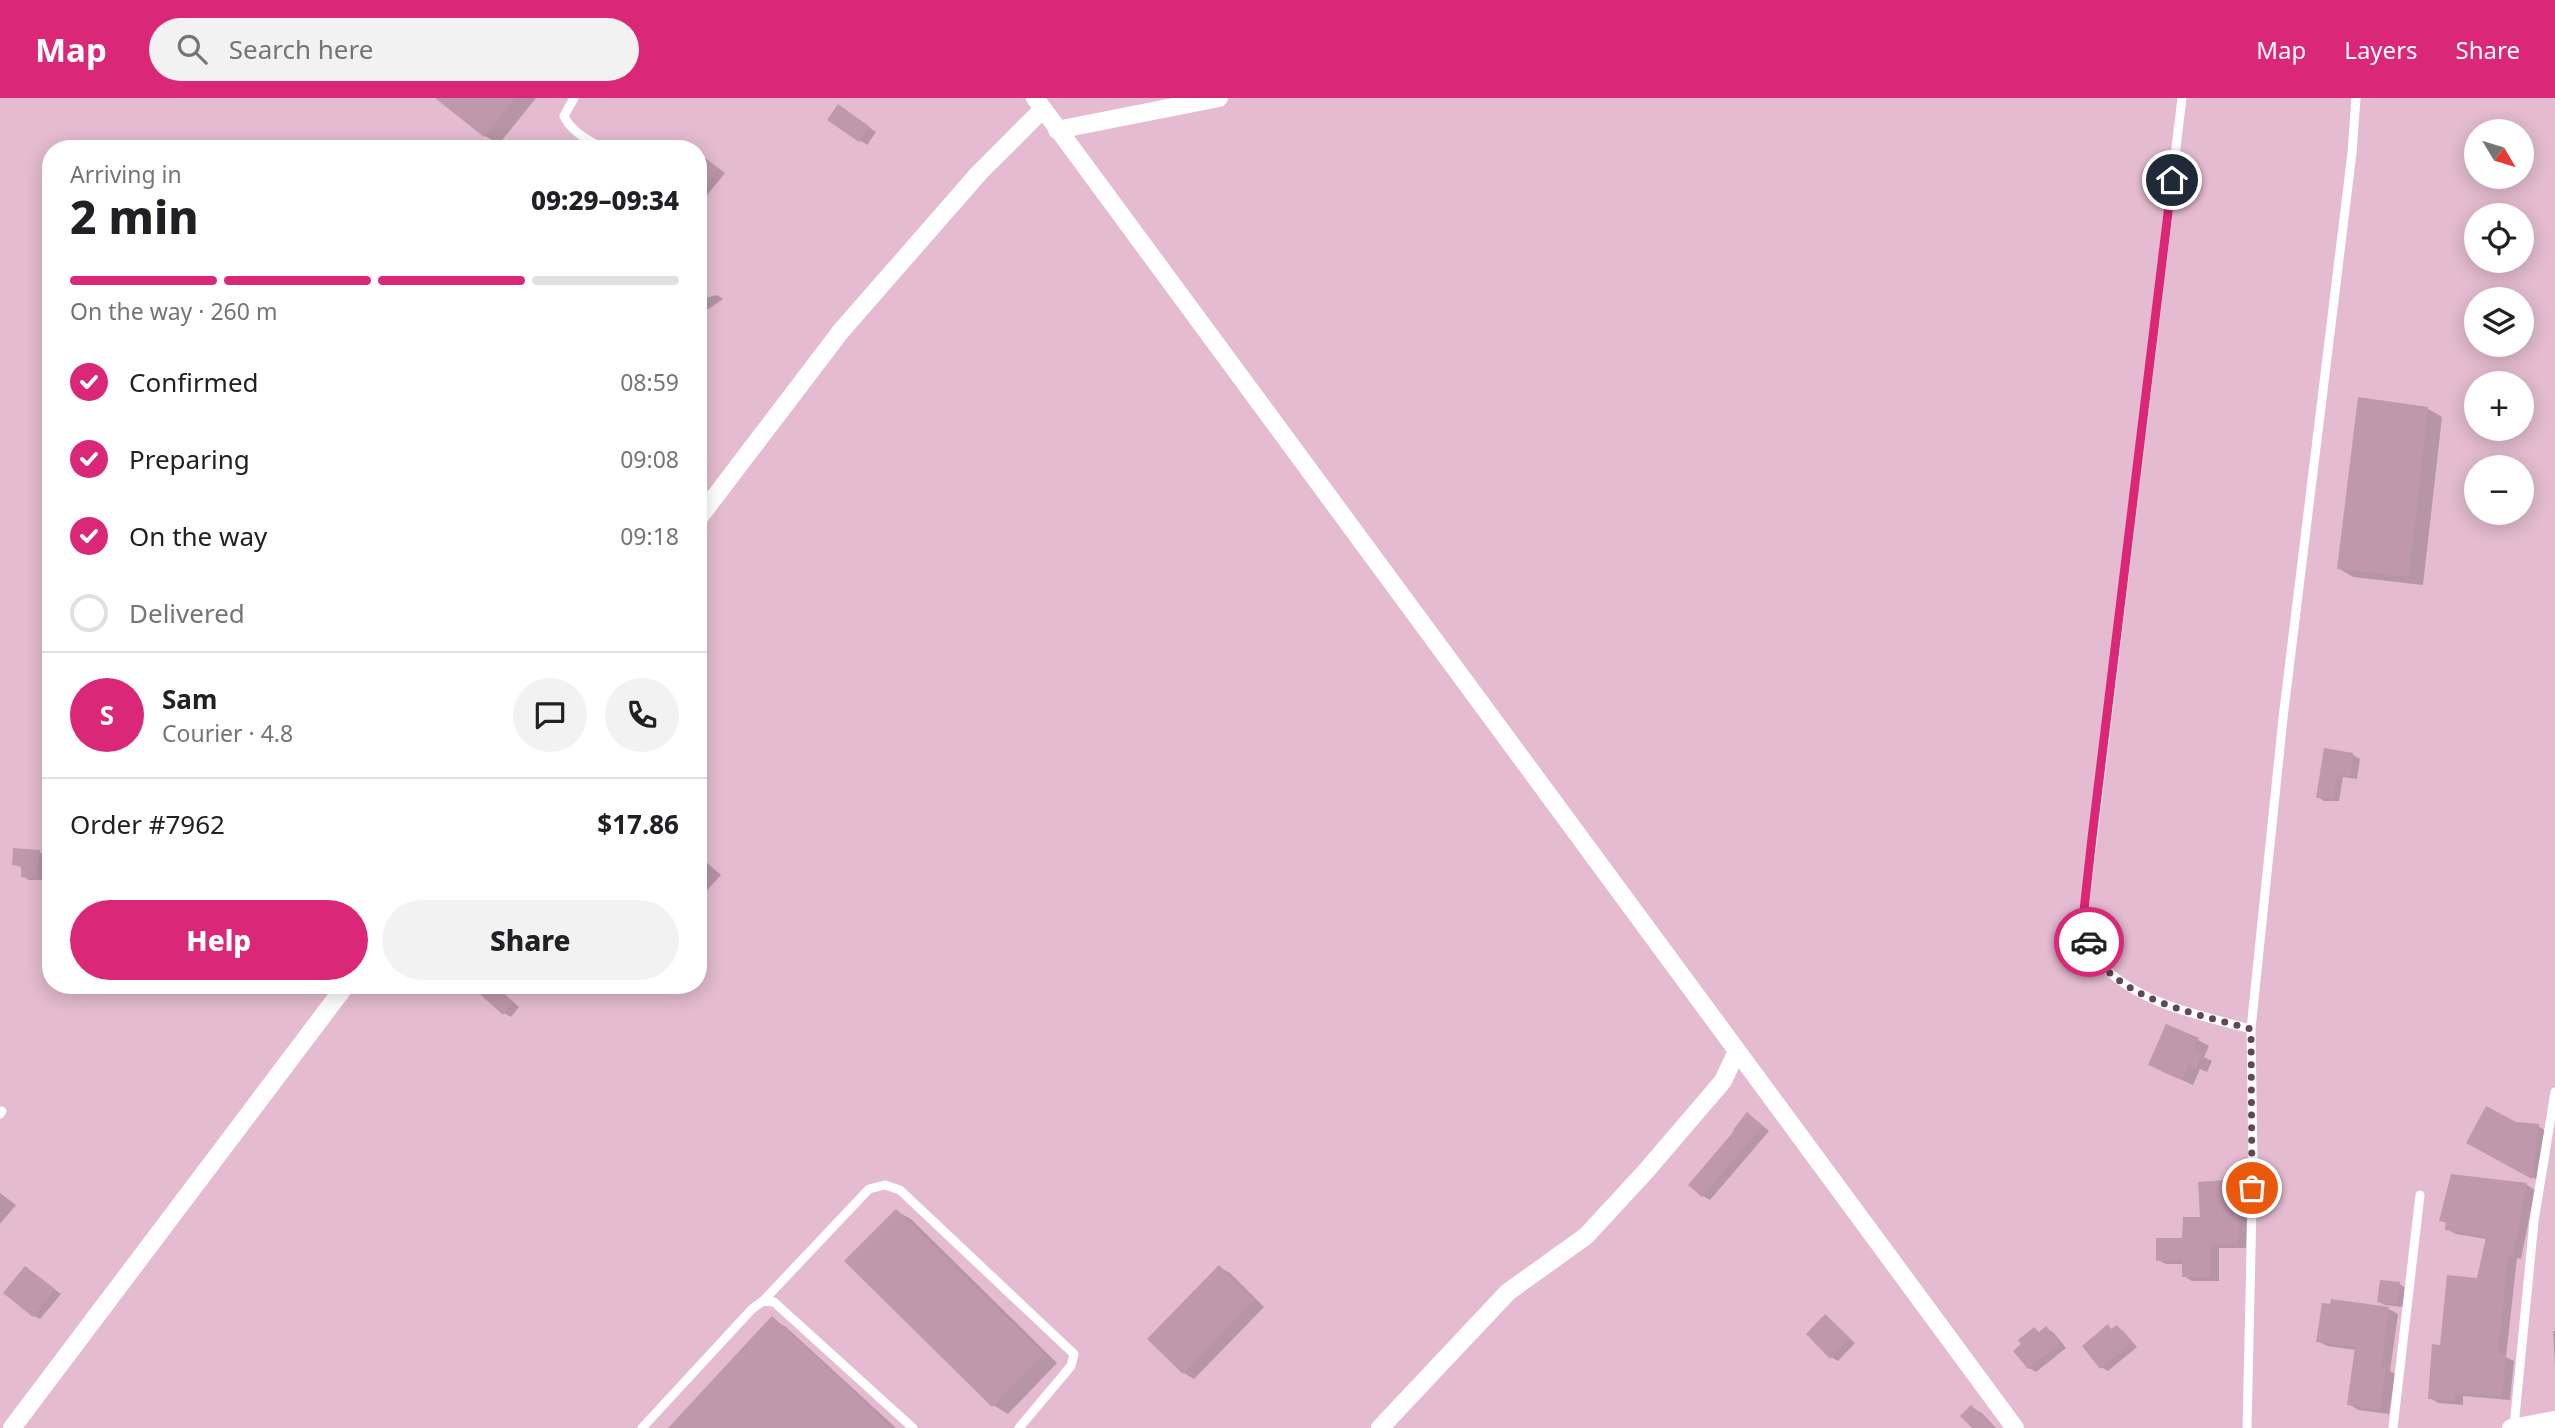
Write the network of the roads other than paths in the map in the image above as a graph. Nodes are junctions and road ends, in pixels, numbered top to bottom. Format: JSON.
{"nodes":[{"id":1,"x":574,"y":98,"type":"edge"},
{"id":2,"x":1219,"y":98,"type":"edge"},
{"id":3,"x":2182,"y":98,"type":"edge"},
{"id":4,"x":2356,"y":98,"type":"edge"},
{"id":5,"x":1038,"y":104,"type":"edge"},
{"id":6,"x":1057,"y":130,"type":"junction"},
{"id":7,"x":589,"y":140,"type":"edge"},
{"id":8,"x":707,"y":493,"type":"edge"},
{"id":9,"x":339,"y":994,"type":"edge"},
{"id":10,"x":2251,"y":1029,"type":"junction"},
{"id":11,"x":1737,"y":1051,"type":"junction"},
{"id":12,"x":2555,"y":1092,"type":"edge"},
{"id":13,"x":2420,"y":1195,"type":"dead end"},
{"id":14,"x":763,"y":1301,"type":"junction"},
{"id":15,"x":2555,"y":1420,"type":"edge"},
{"id":16,"x":12,"y":1428,"type":"edge"},
{"id":17,"x":642,"y":1428,"type":"edge"},
{"id":18,"x":913,"y":1428,"type":"edge"},
{"id":19,"x":1019,"y":1428,"type":"edge"},
{"id":20,"x":1380,"y":1428,"type":"edge"},
{"id":21,"x":2015,"y":1428,"type":"edge"},
{"id":22,"x":2247,"y":1428,"type":"edge"},
{"id":23,"x":2393,"y":1428,"type":"edge"},
{"id":24,"x":2513,"y":1428,"type":"edge"}],
"edges":[{"from":1,"to":7,"type":"lane"},
{"from":2,"to":6,"type":"street"},
{"from":3,"to":10,"type":"lane"},
{"from":4,"to":10,"type":"lane"},
{"from":5,"to":6,"type":"street"},
{"from":5,"to":8,"type":"street"},
{"from":6,"to":11,"type":"street"},
{"from":9,"to":16,"type":"street"},
{"from":10,"to":22,"type":"lane"},
{"from":11,"to":20,"type":"street"},
{"from":11,"to":21,"type":"street"},
{"from":12,"to":24,"type":"lane"},
{"from":13,"to":23,"type":"lane"},
{"from":14,"to":17,"type":"lane"},
{"from":14,"to":18,"type":"lane"},
{"from":14,"to":19,"type":"lane"},
{"from":15,"to":24,"type":"street"}]}
